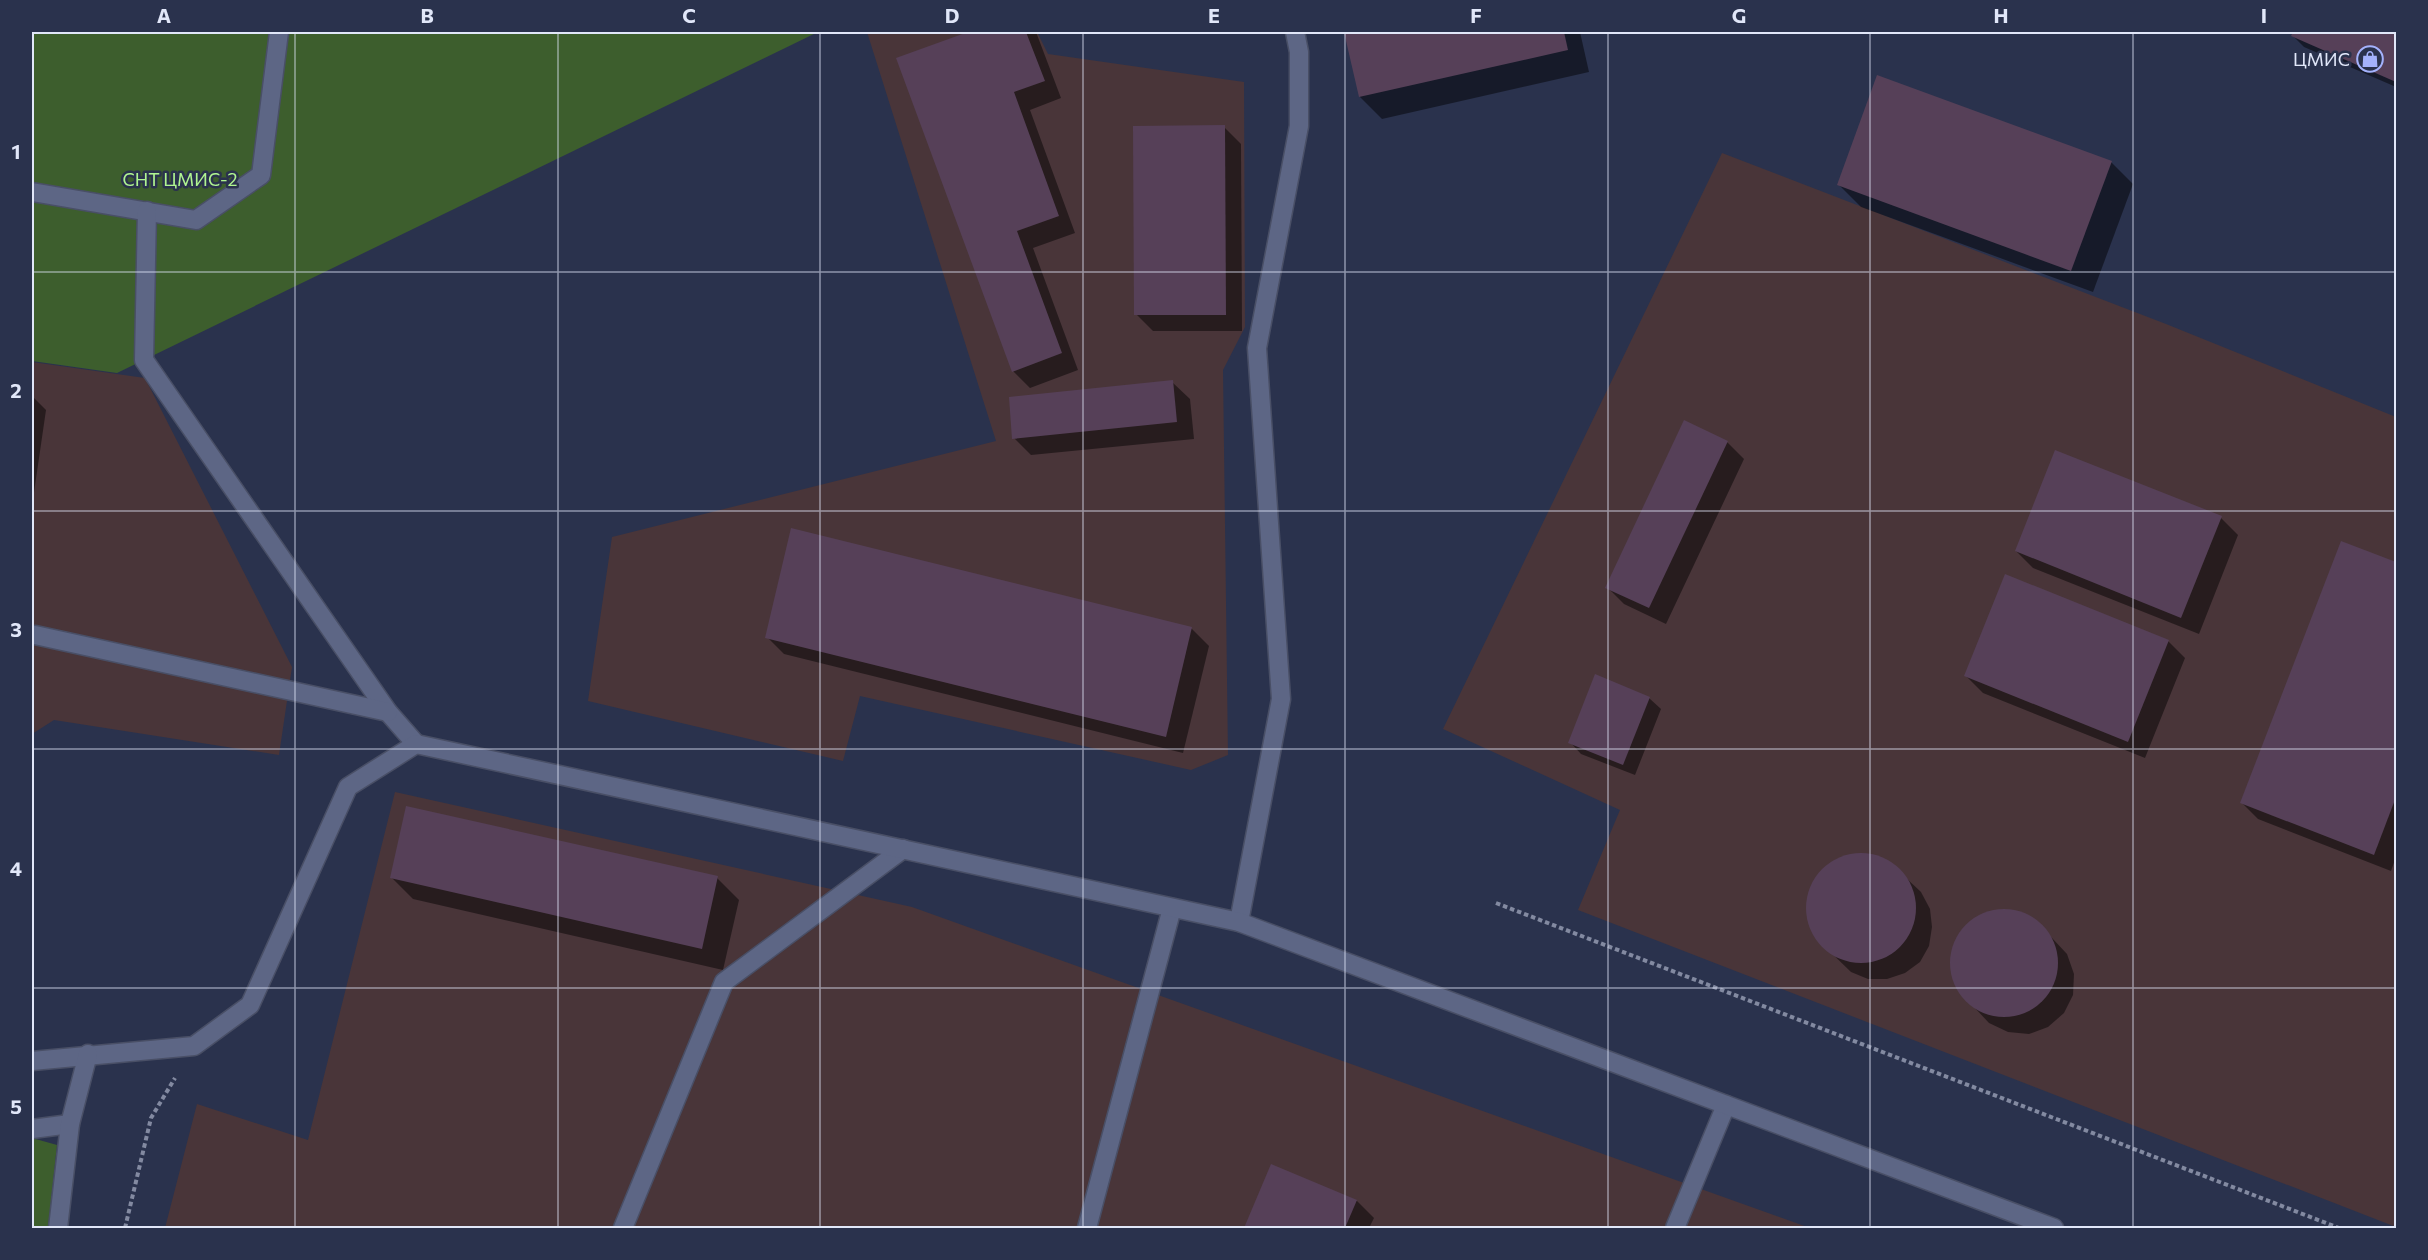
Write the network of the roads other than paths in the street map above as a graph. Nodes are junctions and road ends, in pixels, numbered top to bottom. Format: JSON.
{"nodes":[{"id":1,"x":279,"y":32,"type":"edge"},
{"id":2,"x":1294,"y":32,"type":"edge"},
{"id":3,"x":32,"y":192,"type":"edge"},
{"id":4,"x":147,"y":211,"type":"junction"},
{"id":5,"x":35,"y":635,"type":"dead end"},
{"id":6,"x":388,"y":712,"type":"junction"},
{"id":7,"x":416,"y":744,"type":"junction"},
{"id":8,"x":903,"y":849,"type":"junction"},
{"id":9,"x":1172,"y":908,"type":"junction"},
{"id":10,"x":1239,"y":922,"type":"junction"},
{"id":11,"x":88,"y":1054,"type":"junction"},
{"id":12,"x":32,"y":1061,"type":"edge"},
{"id":13,"x":1726,"y":1105,"type":"junction"},
{"id":14,"x":70,"y":1124,"type":"junction"},
{"id":15,"x":32,"y":1129,"type":"edge"},
{"id":16,"x":58,"y":1228,"type":"edge"},
{"id":17,"x":623,"y":1228,"type":"edge"},
{"id":18,"x":1087,"y":1228,"type":"edge"},
{"id":19,"x":1675,"y":1228,"type":"edge"},
{"id":20,"x":2054,"y":1228,"type":"edge"}],
"edges":[{"from":1,"to":4,"type":"street"},
{"from":2,"to":10,"type":"street"},
{"from":3,"to":4,"type":"street"},
{"from":4,"to":6,"type":"street"},
{"from":5,"to":6,"type":"street"},
{"from":6,"to":7,"type":"street"},
{"from":7,"to":8,"type":"street"},
{"from":7,"to":11,"type":"street"},
{"from":8,"to":9,"type":"street"},
{"from":8,"to":17,"type":"street"},
{"from":9,"to":10,"type":"street"},
{"from":9,"to":18,"type":"street"},
{"from":10,"to":13,"type":"street"},
{"from":11,"to":12,"type":"street"},
{"from":11,"to":14,"type":"street"},
{"from":13,"to":19,"type":"street"},
{"from":13,"to":20,"type":"street"},
{"from":14,"to":15,"type":"street"},
{"from":14,"to":16,"type":"street"}]}
